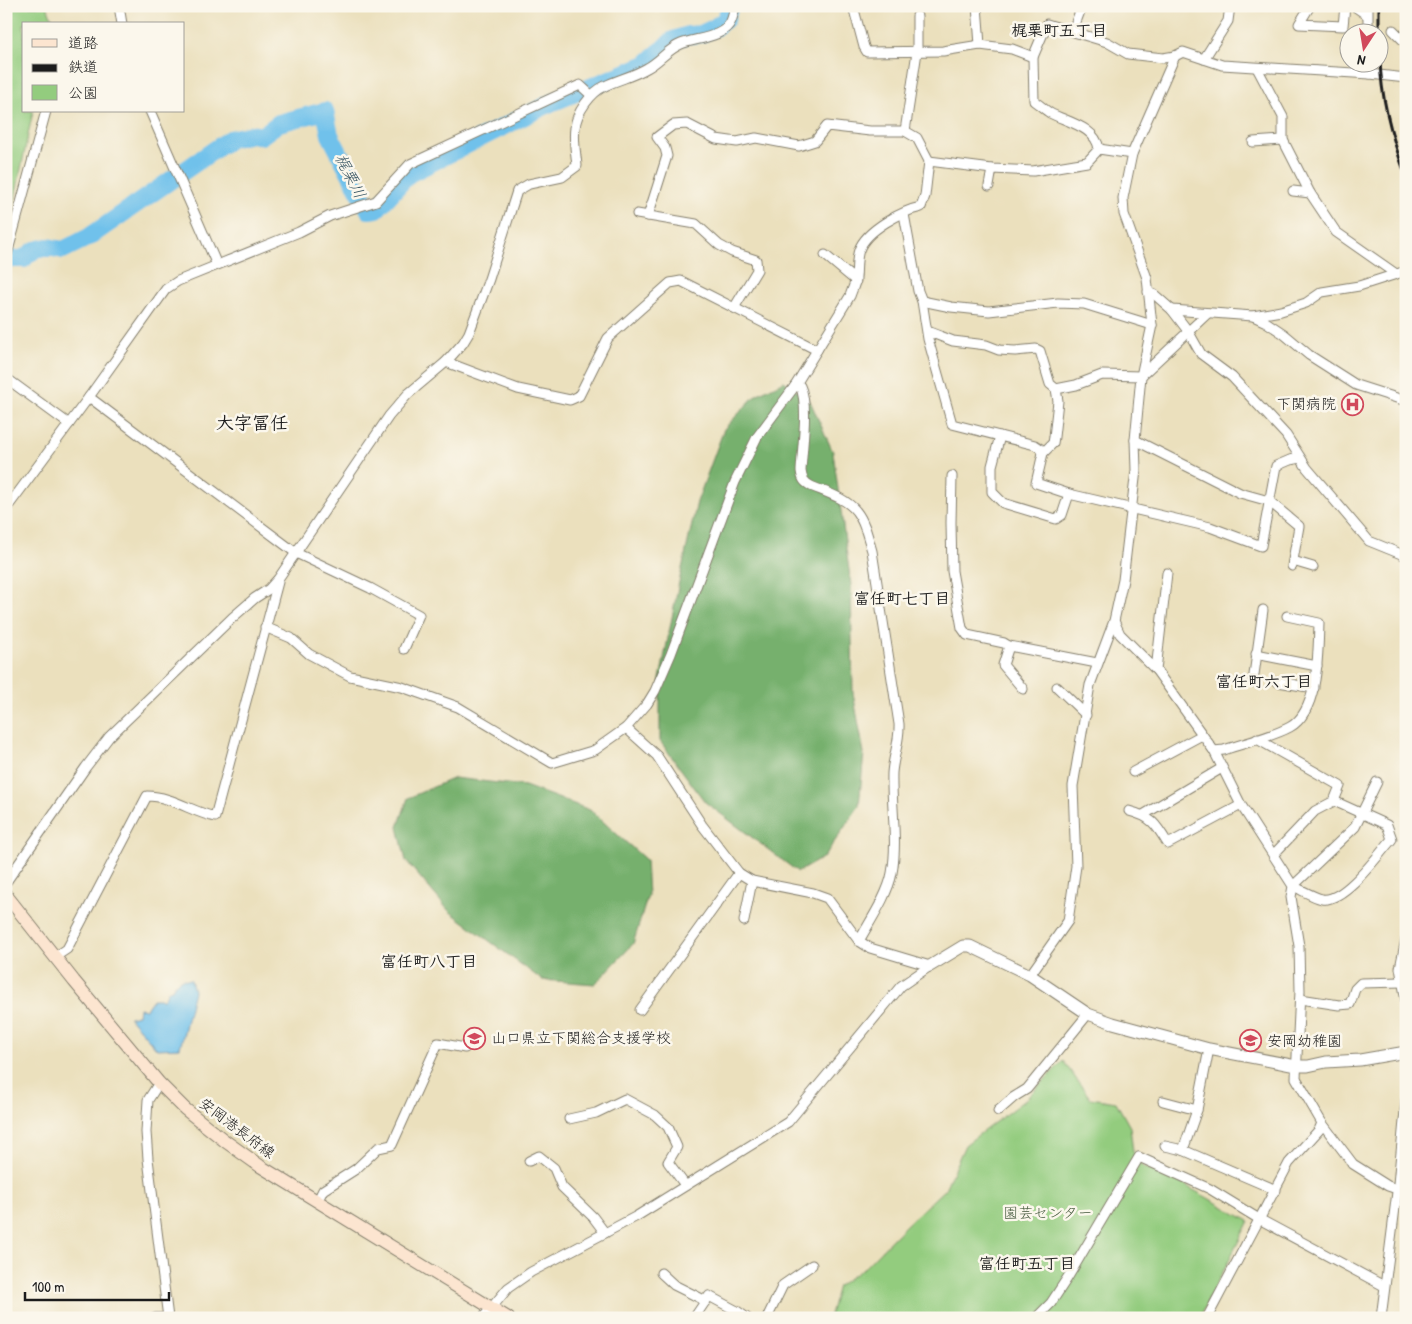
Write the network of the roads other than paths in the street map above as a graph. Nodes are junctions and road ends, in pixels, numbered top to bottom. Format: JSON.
{"nodes":[{"id":1,"x":119,"y":6,"type":"edge"},
{"id":2,"x":735,"y":6,"type":"edge"},
{"id":3,"x":853,"y":6,"type":"edge"},
{"id":4,"x":977,"y":6,"type":"edge"},
{"id":5,"x":1082,"y":6,"type":"edge"},
{"id":6,"x":1230,"y":6,"type":"edge"},
{"id":7,"x":1310,"y":6,"type":"edge"},
{"id":8,"x":1345,"y":6,"type":"edge"},
{"id":9,"x":1354,"y":6,"type":"edge"},
{"id":10,"x":1368,"y":11,"type":"edge"},
{"id":11,"x":917,"y":16,"type":"dead end"},
{"id":12,"x":122,"y":22,"type":"edge"},
{"id":13,"x":1073,"y":30,"type":"junction"},
{"id":14,"x":1393,"y":30,"type":"dead end"},
{"id":15,"x":1406,"y":43,"type":"edge"},
{"id":16,"x":980,"y":46,"type":"junction"},
{"id":17,"x":917,"y":52,"type":"junction"},
{"id":18,"x":1175,"y":56,"type":"junction"},
{"id":19,"x":1033,"y":57,"type":"junction"},
{"id":20,"x":1204,"y":59,"type":"junction"},
{"id":21,"x":1257,"y":68,"type":"junction"},
{"id":22,"x":1370,"y":74,"type":"joint"},
{"id":23,"x":1406,"y":78,"type":"edge"},
{"id":24,"x":591,"y":95,"type":"junction"},
{"id":25,"x":46,"y":112,"type":"edge"},
{"id":26,"x":150,"y":112,"type":"edge"},
{"id":27,"x":904,"y":131,"type":"junction"},
{"id":28,"x":1283,"y":140,"type":"junction"},
{"id":29,"x":1253,"y":142,"type":"dead end"},
{"id":30,"x":1099,"y":149,"type":"junction"},
{"id":31,"x":1132,"y":154,"type":"junction"},
{"id":32,"x":929,"y":161,"type":"junction"},
{"id":33,"x":992,"y":169,"type":"junction"},
{"id":34,"x":989,"y":186,"type":"dead end"},
{"id":35,"x":1293,"y":192,"type":"dead end"},
{"id":36,"x":1310,"y":193,"type":"junction"},
{"id":37,"x":637,"y":214,"type":"dead end"},
{"id":38,"x":904,"y":214,"type":"junction"},
{"id":39,"x":648,"y":216,"type":"junction"},
{"id":40,"x":825,"y":255,"type":"dead end"},
{"id":41,"x":6,"y":258,"type":"edge"},
{"id":42,"x":217,"y":265,"type":"junction"},
{"id":43,"x":1406,"y":271,"type":"edge"},
{"id":44,"x":1396,"y":274,"type":"junction"},
{"id":45,"x":856,"y":281,"type":"junction"},
{"id":46,"x":1148,"y":292,"type":"junction"},
{"id":47,"x":922,"y":301,"type":"junction"},
{"id":48,"x":734,"y":308,"type":"junction"},
{"id":49,"x":1172,"y":310,"type":"junction"},
{"id":50,"x":1208,"y":313,"type":"junction"},
{"id":51,"x":1253,"y":316,"type":"junction"},
{"id":52,"x":1152,"y":325,"type":"junction"},
{"id":53,"x":928,"y":331,"type":"junction"},
{"id":54,"x":1188,"y":331,"type":"junction"},
{"id":55,"x":817,"y":350,"type":"junction"},
{"id":56,"x":446,"y":362,"type":"junction"},
{"id":57,"x":1141,"y":376,"type":"junction"},
{"id":58,"x":6,"y":378,"type":"edge"},
{"id":59,"x":795,"y":386,"type":"junction"},
{"id":60,"x":1056,"y":389,"type":"junction"},
{"id":61,"x":89,"y":397,"type":"junction"},
{"id":62,"x":1406,"y":401,"type":"edge"},
{"id":63,"x":69,"y":424,"type":"junction"},
{"id":64,"x":1000,"y":436,"type":"junction"},
{"id":65,"x":1135,"y":440,"type":"junction"},
{"id":66,"x":1042,"y":453,"type":"junction"},
{"id":67,"x":1300,"y":458,"type":"junction"},
{"id":68,"x":952,"y":476,"type":"dead end"},
{"id":69,"x":1069,"y":494,"type":"junction"},
{"id":70,"x":1269,"y":500,"type":"junction"},
{"id":71,"x":1132,"y":508,"type":"junction"},
{"id":72,"x":6,"y":509,"type":"edge"},
{"id":73,"x":296,"y":554,"type":"junction"},
{"id":74,"x":1406,"y":556,"type":"edge"},
{"id":75,"x":1314,"y":567,"type":"dead end"},
{"id":76,"x":1167,"y":573,"type":"dead end"},
{"id":77,"x":278,"y":579,"type":"junction"},
{"id":78,"x":1262,"y":610,"type":"dead end"},
{"id":79,"x":1287,"y":616,"type":"dead end"},
{"id":80,"x":1114,"y":621,"type":"junction"},
{"id":81,"x":265,"y":627,"type":"junction"},
{"id":82,"x":1009,"y":646,"type":"junction"},
{"id":83,"x":404,"y":649,"type":"dead end"},
{"id":84,"x":1256,"y":654,"type":"junction"},
{"id":85,"x":1097,"y":663,"type":"junction"},
{"id":86,"x":1317,"y":666,"type":"junction"},
{"id":87,"x":1156,"y":670,"type":"junction"},
{"id":88,"x":1253,"y":682,"type":"dead end"},
{"id":89,"x":1278,"y":682,"type":"dead end"},
{"id":90,"x":1057,"y":687,"type":"dead end"},
{"id":91,"x":1314,"y":688,"type":"junction"},
{"id":92,"x":1023,"y":689,"type":"dead end"},
{"id":93,"x":1086,"y":714,"type":"junction"},
{"id":94,"x":626,"y":728,"type":"junction"},
{"id":95,"x":1202,"y":735,"type":"junction"},
{"id":96,"x":1257,"y":739,"type":"junction"},
{"id":97,"x":1214,"y":751,"type":"junction"},
{"id":98,"x":1222,"y":768,"type":"junction"},
{"id":99,"x":1133,"y":772,"type":"dead end"},
{"id":100,"x":1377,"y":782,"type":"dead end"},
{"id":101,"x":1334,"y":801,"type":"junction"},
{"id":102,"x":1242,"y":805,"type":"junction"},
{"id":103,"x":1129,"y":811,"type":"dead end"},
{"id":104,"x":1362,"y":813,"type":"junction"},
{"id":105,"x":1143,"y":815,"type":"junction"},
{"id":106,"x":1274,"y":854,"type":"junction"},
{"id":107,"x":739,"y":872,"type":"junction"},
{"id":108,"x":752,"y":881,"type":"junction"},
{"id":109,"x":6,"y":882,"type":"edge"},
{"id":110,"x":1293,"y":886,"type":"junction"},
{"id":111,"x":6,"y":895,"type":"edge"},
{"id":112,"x":744,"y":921,"type":"dead end"},
{"id":113,"x":1406,"y":939,"type":"edge"},
{"id":114,"x":859,"y":941,"type":"junction"},
{"id":115,"x":56,"y":957,"type":"junction"},
{"id":116,"x":930,"y":966,"type":"junction"},
{"id":117,"x":1030,"y":975,"type":"junction"},
{"id":118,"x":1402,"y":982,"type":"junction"},
{"id":119,"x":1300,"y":999,"type":"junction"},
{"id":120,"x":1406,"y":1002,"type":"edge"},
{"id":121,"x":640,"y":1010,"type":"dead end"},
{"id":122,"x":1088,"y":1014,"type":"junction"},
{"id":123,"x":465,"y":1048,"type":"dead end"},
{"id":124,"x":1209,"y":1049,"type":"junction"},
{"id":125,"x":1406,"y":1052,"type":"edge"},
{"id":126,"x":1296,"y":1066,"type":"junction"},
{"id":127,"x":159,"y":1083,"type":"junction"},
{"id":128,"x":1406,"y":1100,"type":"edge"},
{"id":129,"x":1162,"y":1101,"type":"dead end"},
{"id":130,"x":1198,"y":1110,"type":"junction"},
{"id":131,"x":998,"y":1111,"type":"dead end"},
{"id":132,"x":569,"y":1120,"type":"dead end"},
{"id":133,"x":1322,"y":1123,"type":"junction"},
{"id":134,"x":1165,"y":1146,"type":"dead end"},
{"id":135,"x":1183,"y":1150,"type":"junction"},
{"id":136,"x":528,"y":1162,"type":"dead end"},
{"id":137,"x":685,"y":1185,"type":"junction"},
{"id":138,"x":1400,"y":1186,"type":"edge"},
{"id":139,"x":1276,"y":1190,"type":"junction"},
{"id":140,"x":317,"y":1202,"type":"junction"},
{"id":141,"x":1259,"y":1219,"type":"junction"},
{"id":142,"x":605,"y":1233,"type":"junction"},
{"id":143,"x":812,"y":1265,"type":"dead end"},
{"id":144,"x":661,"y":1273,"type":"dead end"},
{"id":145,"x":1384,"y":1286,"type":"junction"},
{"id":146,"x":706,"y":1301,"type":"junction"},
{"id":147,"x":487,"y":1313,"type":"edge"},
{"id":148,"x":155,"y":1318,"type":"edge"},
{"id":149,"x":508,"y":1318,"type":"edge"},
{"id":150,"x":694,"y":1318,"type":"edge"},
{"id":151,"x":747,"y":1318,"type":"edge"},
{"id":152,"x":767,"y":1318,"type":"edge"},
{"id":153,"x":1036,"y":1318,"type":"edge"},
{"id":154,"x":1207,"y":1318,"type":"edge"},
{"id":155,"x":1381,"y":1318,"type":"edge"}],
"edges":[{"from":1,"to":12,"type":"street"},
{"from":2,"to":24,"type":"street"},
{"from":3,"to":17,"type":"street"},
{"from":4,"to":16,"type":"street"},
{"from":5,"to":13,"type":"street"},
{"from":6,"to":20,"type":"street"},
{"from":7,"to":8,"type":"street"},
{"from":9,"to":10,"type":"street"},
{"from":11,"to":17,"type":"street"},
{"from":13,"to":18,"type":"street"},
{"from":13,"to":19,"type":"street"},
{"from":14,"to":15,"type":"street"},
{"from":16,"to":17,"type":"street"},
{"from":16,"to":19,"type":"street"},
{"from":17,"to":27,"type":"street"},
{"from":18,"to":20,"type":"street"},
{"from":18,"to":31,"type":"street"},
{"from":19,"to":30,"type":"street"},
{"from":20,"to":21,"type":"street"},
{"from":21,"to":22,"type":"street"},
{"from":21,"to":28,"type":"street"},
{"from":22,"to":23,"type":"street"},
{"from":24,"to":42,"type":"street"},
{"from":24,"to":56,"type":"street"},
{"from":25,"to":41,"type":"street"},
{"from":26,"to":42,"type":"street"},
{"from":27,"to":32,"type":"street"},
{"from":27,"to":39,"type":"street"},
{"from":28,"to":29,"type":"street"},
{"from":28,"to":36,"type":"street"},
{"from":30,"to":31,"type":"street"},
{"from":30,"to":33,"type":"street"},
{"from":31,"to":46,"type":"street"},
{"from":32,"to":33,"type":"street"},
{"from":32,"to":38,"type":"street"},
{"from":33,"to":34,"type":"street"},
{"from":35,"to":36,"type":"street"},
{"from":36,"to":44,"type":"street"},
{"from":37,"to":39,"type":"street"},
{"from":38,"to":45,"type":"street"},
{"from":38,"to":47,"type":"street"},
{"from":39,"to":48,"type":"street"},
{"from":40,"to":45,"type":"street"},
{"from":42,"to":61,"type":"street"},
{"from":43,"to":44,"type":"street"},
{"from":44,"to":51,"type":"street"},
{"from":45,"to":55,"type":"street"},
{"from":46,"to":49,"type":"street"},
{"from":46,"to":52,"type":"street"},
{"from":47,"to":52,"type":"street"},
{"from":47,"to":53,"type":"street"},
{"from":48,"to":55,"type":"street"},
{"from":48,"to":56,"type":"street"},
{"from":49,"to":50,"type":"street"},
{"from":49,"to":54,"type":"street"},
{"from":50,"to":51,"type":"street"},
{"from":50,"to":54,"type":"street"},
{"from":51,"to":62,"type":"street"},
{"from":52,"to":57,"type":"street"},
{"from":53,"to":60,"type":"street"},
{"from":53,"to":64,"type":"street"},
{"from":54,"to":57,"type":"street"},
{"from":54,"to":67,"type":"street"},
{"from":55,"to":59,"type":"street"},
{"from":56,"to":73,"type":"street"},
{"from":57,"to":60,"type":"street"},
{"from":57,"to":65,"type":"street"},
{"from":58,"to":63,"type":"street"},
{"from":59,"to":94,"type":"street"},
{"from":59,"to":114,"type":"street"},
{"from":60,"to":66,"type":"street"},
{"from":61,"to":63,"type":"street"},
{"from":61,"to":73,"type":"street"},
{"from":63,"to":72,"type":"street"},
{"from":64,"to":66,"type":"street"},
{"from":64,"to":69,"type":"street"},
{"from":65,"to":70,"type":"street"},
{"from":65,"to":71,"type":"street"},
{"from":66,"to":69,"type":"street"},
{"from":67,"to":70,"type":"street"},
{"from":67,"to":74,"type":"street"},
{"from":68,"to":82,"type":"street"},
{"from":69,"to":71,"type":"street"},
{"from":70,"to":71,"type":"street"},
{"from":70,"to":75,"type":"street"},
{"from":71,"to":80,"type":"street"},
{"from":73,"to":77,"type":"street"},
{"from":73,"to":83,"type":"street"},
{"from":76,"to":87,"type":"street"},
{"from":77,"to":81,"type":"street"},
{"from":77,"to":109,"type":"street"},
{"from":78,"to":84,"type":"street"},
{"from":79,"to":86,"type":"street"},
{"from":80,"to":85,"type":"street"},
{"from":80,"to":87,"type":"street"},
{"from":81,"to":94,"type":"street"},
{"from":81,"to":115,"type":"street"},
{"from":82,"to":85,"type":"street"},
{"from":82,"to":92,"type":"street"},
{"from":84,"to":86,"type":"street"},
{"from":84,"to":88,"type":"street"},
{"from":85,"to":93,"type":"street"},
{"from":86,"to":91,"type":"street"},
{"from":87,"to":95,"type":"street"},
{"from":89,"to":91,"type":"street"},
{"from":90,"to":93,"type":"street"},
{"from":91,"to":96,"type":"street"},
{"from":93,"to":117,"type":"street"},
{"from":94,"to":107,"type":"street"},
{"from":95,"to":97,"type":"street"},
{"from":95,"to":99,"type":"street"},
{"from":96,"to":97,"type":"street"},
{"from":96,"to":101,"type":"street"},
{"from":97,"to":98,"type":"street"},
{"from":98,"to":102,"type":"street"},
{"from":98,"to":105,"type":"street"},
{"from":100,"to":104,"type":"street"},
{"from":101,"to":104,"type":"street"},
{"from":101,"to":106,"type":"street"},
{"from":102,"to":105,"type":"street"},
{"from":102,"to":106,"type":"street"},
{"from":103,"to":105,"type":"street"},
{"from":104,"to":110,"type":"street"},
{"from":104,"to":110,"type":"street"},
{"from":106,"to":110,"type":"street"},
{"from":107,"to":108,"type":"street"},
{"from":107,"to":121,"type":"street"},
{"from":108,"to":112,"type":"street"},
{"from":108,"to":114,"type":"street"},
{"from":110,"to":119,"type":"street"},
{"from":111,"to":115,"type":"main road","name":"安岡港長府線"},
{"from":113,"to":118,"type":"street"},
{"from":114,"to":116,"type":"street"},
{"from":115,"to":127,"type":"main road","name":"安岡港長府線"},
{"from":116,"to":117,"type":"street"},
{"from":116,"to":137,"type":"street"},
{"from":117,"to":122,"type":"street"},
{"from":118,"to":119,"type":"street"},
{"from":118,"to":120,"type":"street"},
{"from":119,"to":126,"type":"street"},
{"from":122,"to":124,"type":"street"},
{"from":122,"to":131,"type":"street"},
{"from":123,"to":140,"type":"street"},
{"from":124,"to":126,"type":"street"},
{"from":124,"to":130,"type":"street"},
{"from":125,"to":126,"type":"street"},
{"from":126,"to":133,"type":"street"},
{"from":127,"to":140,"type":"main road","name":"安岡港長府線"},
{"from":127,"to":148,"type":"street"},
{"from":128,"to":138,"type":"street"},
{"from":129,"to":130,"type":"street"},
{"from":130,"to":135,"type":"street"},
{"from":132,"to":137,"type":"street"},
{"from":133,"to":138,"type":"street"},
{"from":133,"to":139,"type":"street"},
{"from":134,"to":135,"type":"street"},
{"from":135,"to":139,"type":"street"},
{"from":136,"to":142,"type":"street"},
{"from":137,"to":142,"type":"street"},
{"from":138,"to":145,"type":"street"},
{"from":139,"to":141,"type":"street"},
{"from":140,"to":147,"type":"main road","name":"安岡港長府線"},
{"from":141,"to":145,"type":"street"},
{"from":141,"to":153,"type":"street"},
{"from":141,"to":154,"type":"street"},
{"from":142,"to":147,"type":"street"},
{"from":143,"to":152,"type":"street"},
{"from":144,"to":146,"type":"street"},
{"from":145,"to":155,"type":"street"},
{"from":146,"to":150,"type":"street"},
{"from":146,"to":151,"type":"street"},
{"from":147,"to":149,"type":"main road","name":"安岡港長府線"}]}
